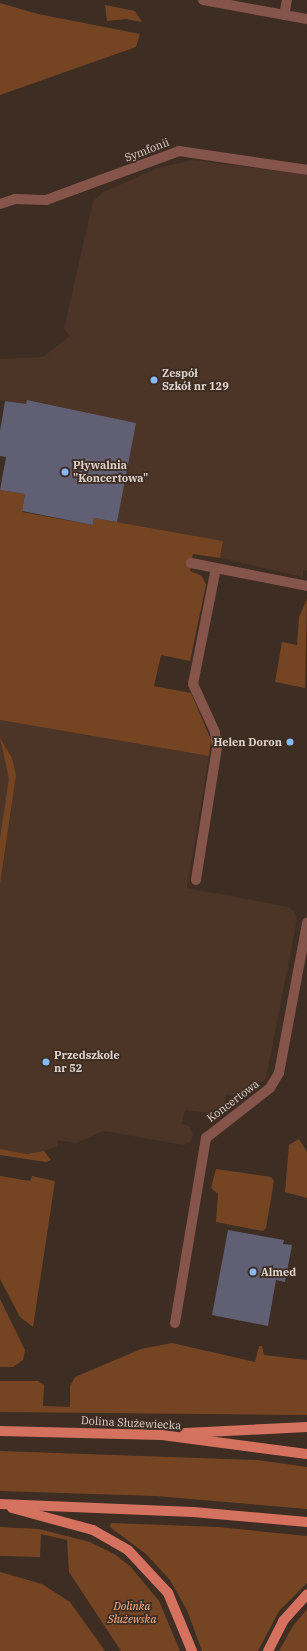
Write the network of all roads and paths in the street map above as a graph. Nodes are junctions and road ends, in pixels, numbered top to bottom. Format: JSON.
{"nodes":[{"id":1,"x":203,"y":0,"type":"edge"},
{"id":2,"x":287,"y":0,"type":"edge"},
{"id":3,"x":284,"y":15,"type":"junction"},
{"id":4,"x":307,"y":19,"type":"edge"},
{"id":5,"x":307,"y":170,"type":"edge"},
{"id":6,"x":0,"y":204,"type":"edge"},
{"id":7,"x":191,"y":563,"type":"dead end"},
{"id":8,"x":216,"y":568,"type":"junction"},
{"id":9,"x":307,"y":586,"type":"edge"},
{"id":10,"x":196,"y":880,"type":"dead end"},
{"id":11,"x":307,"y":923,"type":"edge"},
{"id":12,"x":175,"y":1323,"type":"dead end"},
{"id":13,"x":307,"y":1427,"type":"edge"},
{"id":14,"x":0,"y":1431,"type":"edge"},
{"id":15,"x":162,"y":1435,"type":"junction"},
{"id":16,"x":307,"y":1454,"type":"edge"},
{"id":17,"x":0,"y":1504,"type":"edge"},
{"id":18,"x":307,"y":1522,"type":"edge"},
{"id":19,"x":307,"y":1594,"type":"edge"},
{"id":20,"x":192,"y":1651,"type":"edge"},
{"id":21,"x":268,"y":1651,"type":"edge"}],
"edges":[{"from":1,"to":3,"type":"street"},
{"from":2,"to":3,"type":"street"},
{"from":3,"to":4,"type":"street"},
{"from":5,"to":6,"type":"street","name":"Symfonii"},
{"from":7,"to":8,"type":"street"},
{"from":8,"to":9,"type":"street"},
{"from":8,"to":10,"type":"street"},
{"from":11,"to":12,"type":"street","name":"Koncertowa"},
{"from":13,"to":15,"type":"main road"},
{"from":14,"to":15,"type":"main road","name":"Dolina Służewiecka"},
{"from":15,"to":16,"type":"main road","name":"Dolina Służewiecka"},
{"from":17,"to":18,"type":"main road"},
{"from":17,"to":20,"type":"main road"},
{"from":19,"to":21,"type":"main road"}]}
